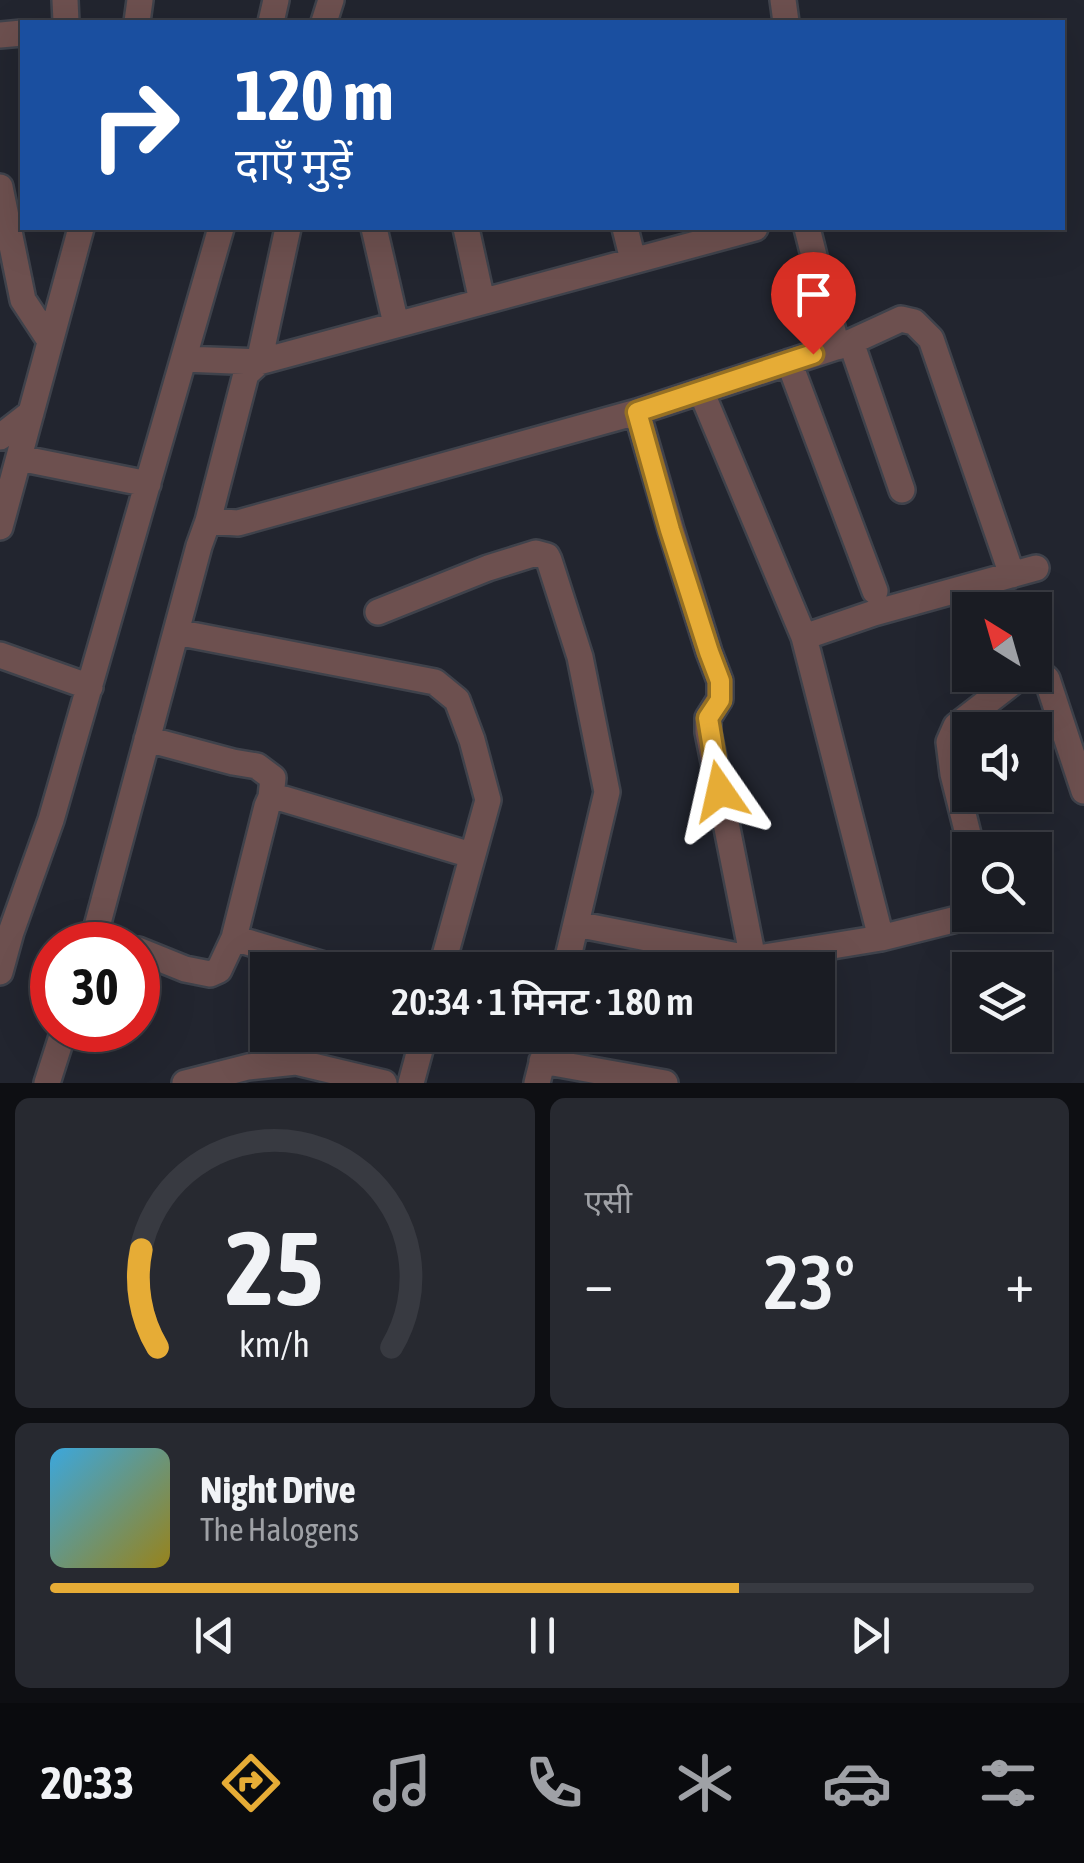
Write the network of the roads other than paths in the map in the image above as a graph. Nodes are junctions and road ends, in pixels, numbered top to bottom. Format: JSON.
{"nodes":[{"id":1,"x":0,"y":187,"type":"edge"},
{"id":2,"x":80,"y":230,"type":"edge"},
{"id":3,"x":219,"y":230,"type":"edge"},
{"id":4,"x":288,"y":230,"type":"edge"},
{"id":5,"x":374,"y":230,"type":"edge"},
{"id":6,"x":466,"y":230,"type":"edge"},
{"id":7,"x":626,"y":230,"type":"edge"},
{"id":8,"x":738,"y":230,"type":"edge"},
{"id":9,"x":808,"y":230,"type":"edge"},
{"id":10,"x":705,"y":234,"type":"edge"},
{"id":11,"x":633,"y":260,"type":"junction"},
{"id":12,"x":482,"y":301,"type":"junction"},
{"id":13,"x":396,"y":324,"type":"junction"},
{"id":14,"x":50,"y":341,"type":"junction"},
{"id":15,"x":844,"y":344,"type":"junction"},
{"id":16,"x":184,"y":359,"type":"junction"},
{"id":17,"x":260,"y":362,"type":"junction"},
{"id":18,"x":789,"y":362,"type":"junction"},
{"id":19,"x":701,"y":391,"type":"junction"},
{"id":20,"x":637,"y":412,"type":"junction"},
{"id":21,"x":32,"y":413,"type":"junction"},
{"id":22,"x":0,"y":436,"type":"edge"},
{"id":23,"x":19,"y":458,"type":"junction"},
{"id":24,"x":148,"y":484,"type":"junction"},
{"id":25,"x":902,"y":490,"type":"dead end"},
{"id":26,"x":208,"y":521,"type":"junction"},
{"id":27,"x":0,"y":527,"type":"edge"},
{"id":28,"x":874,"y":591,"type":"dead end"},
{"id":29,"x":378,"y":612,"type":"dead end"},
{"id":30,"x":176,"y":632,"type":"junction"},
{"id":31,"x":804,"y":637,"type":"junction"},
{"id":32,"x":0,"y":655,"type":"edge"},
{"id":33,"x":90,"y":686,"type":"junction"},
{"id":34,"x":1000,"y":692,"type":"edge"},
{"id":35,"x":1051,"y":692,"type":"edge"},
{"id":36,"x":147,"y":739,"type":"junction"},
{"id":37,"x":1084,"y":792,"type":"edge"},
{"id":38,"x":272,"y":797,"type":"junction"},
{"id":39,"x":968,"y":832,"type":"edge"},
{"id":40,"x":471,"y":855,"type":"junction"},
{"id":41,"x":952,"y":920,"type":"edge"},
{"id":42,"x":98,"y":922,"type":"edge"},
{"id":43,"x":576,"y":924,"type":"junction"},
{"id":44,"x":6,"y":931,"type":"edge"},
{"id":45,"x":234,"y":938,"type":"junction"},
{"id":46,"x":881,"y":938,"type":"junction"},
{"id":47,"x":280,"y":952,"type":"edge"},
{"id":48,"x":446,"y":952,"type":"edge"},
{"id":49,"x":569,"y":952,"type":"edge"},
{"id":50,"x":718,"y":952,"type":"edge"},
{"id":51,"x":752,"y":952,"type":"edge"},
{"id":52,"x":796,"y":952,"type":"edge"},
{"id":53,"x":160,"y":959,"type":"edge"},
{"id":54,"x":0,"y":972,"type":"edge"},
{"id":55,"x":57,"y":1052,"type":"edge"},
{"id":56,"x":419,"y":1052,"type":"edge"},
{"id":57,"x":540,"y":1072,"type":"edge"},
{"id":58,"x":47,"y":1083,"type":"edge"},
{"id":59,"x":185,"y":1083,"type":"edge"},
{"id":60,"x":384,"y":1083,"type":"edge"},
{"id":61,"x":411,"y":1083,"type":"edge"},
{"id":62,"x":665,"y":1083,"type":"edge"}],
"edges":[{"from":1,"to":14,"type":"street"},
{"from":2,"to":14,"type":"street"},
{"from":3,"to":16,"type":"street"},
{"from":4,"to":17,"type":"street"},
{"from":5,"to":13,"type":"street"},
{"from":6,"to":12,"type":"street"},
{"from":7,"to":11,"type":"street"},
{"from":8,"to":10,"type":"street"},
{"from":9,"to":15,"type":"street"},
{"from":10,"to":11,"type":"street"},
{"from":11,"to":12,"type":"street"},
{"from":12,"to":13,"type":"street"},
{"from":13,"to":17,"type":"street"},
{"from":14,"to":21,"type":"street"},
{"from":15,"to":18,"type":"street"},
{"from":15,"to":25,"type":"street"},
{"from":15,"to":31,"type":"street"},
{"from":16,"to":17,"type":"street"},
{"from":16,"to":24,"type":"street"},
{"from":17,"to":26,"type":"street"},
{"from":18,"to":19,"type":"street"},
{"from":18,"to":28,"type":"street"},
{"from":19,"to":20,"type":"street"},
{"from":19,"to":31,"type":"street"},
{"from":20,"to":26,"type":"street"},
{"from":20,"to":51,"type":"street"},
{"from":21,"to":22,"type":"street"},
{"from":21,"to":23,"type":"street"},
{"from":23,"to":24,"type":"street"},
{"from":23,"to":27,"type":"street"},
{"from":24,"to":33,"type":"street"},
{"from":26,"to":30,"type":"street"},
{"from":29,"to":43,"type":"street"},
{"from":30,"to":36,"type":"street"},
{"from":30,"to":40,"type":"street"},
{"from":31,"to":46,"type":"street"},
{"from":32,"to":33,"type":"street"},
{"from":33,"to":44,"type":"street"},
{"from":34,"to":39,"type":"street"},
{"from":35,"to":37,"type":"street"},
{"from":36,"to":38,"type":"street"},
{"from":36,"to":42,"type":"street"},
{"from":38,"to":40,"type":"street"},
{"from":38,"to":45,"type":"street"},
{"from":40,"to":48,"type":"street"},
{"from":41,"to":46,"type":"street"},
{"from":43,"to":49,"type":"street"},
{"from":43,"to":50,"type":"street"},
{"from":44,"to":54,"type":"street"},
{"from":45,"to":47,"type":"street"},
{"from":45,"to":53,"type":"street"},
{"from":46,"to":52,"type":"street"},
{"from":55,"to":58,"type":"street"},
{"from":56,"to":61,"type":"street"},
{"from":57,"to":62,"type":"street"},
{"from":59,"to":60,"type":"street"}]}
